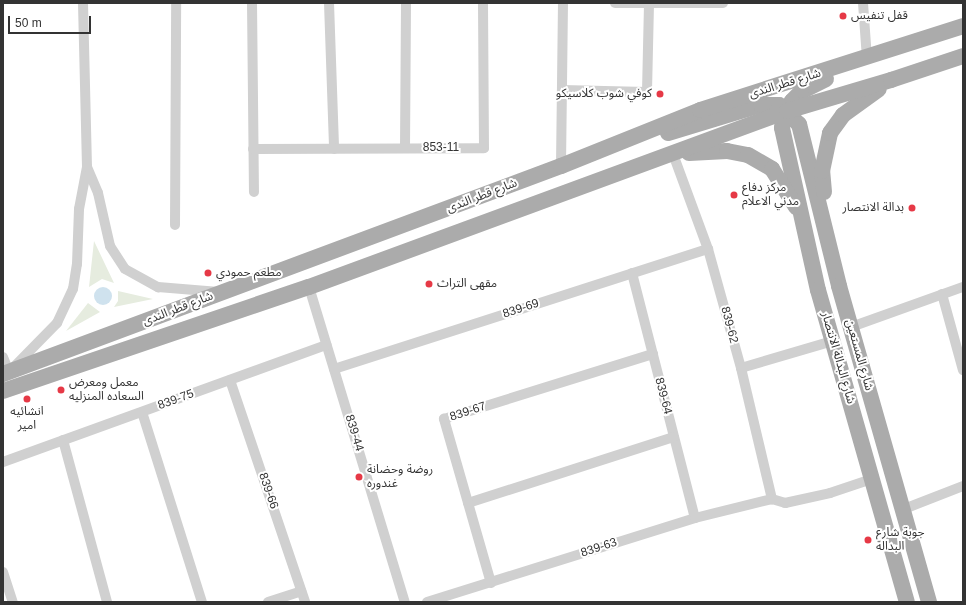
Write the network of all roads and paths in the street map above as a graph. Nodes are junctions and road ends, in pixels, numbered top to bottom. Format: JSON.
{"nodes":[{"id":1,"x":84,"y":3,"type":"edge"},
{"id":2,"x":176,"y":3,"type":"edge"},
{"id":3,"x":252,"y":3,"type":"edge"},
{"id":4,"x":329,"y":3,"type":"edge"},
{"id":5,"x":406,"y":3,"type":"edge"},
{"id":6,"x":483,"y":3,"type":"edge"},
{"id":7,"x":563,"y":3,"type":"edge"},
{"id":8,"x":615,"y":3,"type":"edge"},
{"id":9,"x":649,"y":3,"type":"edge"},
{"id":10,"x":723,"y":3,"type":"edge"},
{"id":11,"x":863,"y":3,"type":"edge"},
{"id":12,"x":963,"y":26,"type":"edge"},
{"id":13,"x":963,"y":56,"type":"edge"},
{"id":14,"x":866,"y":59,"type":"junction"},
{"id":15,"x":891,"y":80,"type":"junction"},
{"id":16,"x":562,"y":90,"type":"junction"},
{"id":17,"x":787,"y":111,"type":"junction"},
{"id":18,"x":405,"y":148,"type":"junction"},
{"id":19,"x":253,"y":149,"type":"junction"},
{"id":20,"x":334,"y":149,"type":"junction"},
{"id":21,"x":673,"y":154,"type":"junction"},
{"id":22,"x":561,"y":166,"type":"junction"},
{"id":23,"x":88,"y":167,"type":"junction"},
{"id":24,"x":254,"y":192,"type":"dead end"},
{"id":25,"x":175,"y":224,"type":"dead end"},
{"id":26,"x":805,"y":224,"type":"junction"},
{"id":27,"x":708,"y":249,"type":"junction"},
{"id":28,"x":832,"y":253,"type":"junction"},
{"id":29,"x":632,"y":273,"type":"junction"},
{"id":30,"x":839,"y":286,"type":"junction"},
{"id":31,"x":309,"y":287,"type":"junction"},
{"id":32,"x":963,"y":287,"type":"edge"},
{"id":33,"x":818,"y":290,"type":"junction"},
{"id":34,"x":220,"y":293,"type":"junction"},
{"id":35,"x":942,"y":294,"type":"junction"},
{"id":36,"x":236,"y":311,"type":"junction"},
{"id":37,"x":215,"y":318,"type":"junction"},
{"id":38,"x":852,"y":327,"type":"junction"},
{"id":39,"x":833,"y":341,"type":"junction"},
{"id":40,"x":327,"y":345,"type":"junction"},
{"id":41,"x":653,"y":354,"type":"junction"},
{"id":42,"x":3,"y":357,"type":"edge"},
{"id":43,"x":741,"y":368,"type":"junction"},
{"id":44,"x":334,"y":369,"type":"junction"},
{"id":45,"x":963,"y":370,"type":"edge"},
{"id":46,"x":6,"y":373,"type":"edge"},
{"id":47,"x":230,"y":380,"type":"junction"},
{"id":48,"x":3,"y":391,"type":"edge"},
{"id":49,"x":142,"y":412,"type":"junction"},
{"id":50,"x":674,"y":437,"type":"junction"},
{"id":51,"x":63,"y":440,"type":"junction"},
{"id":52,"x":3,"y":462,"type":"edge"},
{"id":53,"x":872,"y":478,"type":"junction"},
{"id":54,"x":963,"y":486,"type":"edge"},
{"id":55,"x":772,"y":499,"type":"junction"},
{"id":56,"x":468,"y":502,"type":"junction"},
{"id":57,"x":904,"y":509,"type":"junction"},
{"id":58,"x":695,"y":518,"type":"junction"},
{"id":59,"x":3,"y":572,"type":"edge"},
{"id":60,"x":491,"y":583,"type":"junction"},
{"id":61,"x":301,"y":591,"type":"junction"},
{"id":62,"x":13,"y":602,"type":"edge"},
{"id":63,"x":107,"y":602,"type":"edge"},
{"id":64,"x":202,"y":602,"type":"edge"},
{"id":65,"x":268,"y":602,"type":"edge"},
{"id":66,"x":305,"y":602,"type":"edge"},
{"id":67,"x":405,"y":602,"type":"edge"},
{"id":68,"x":427,"y":602,"type":"edge"},
{"id":69,"x":907,"y":602,"type":"edge"},
{"id":70,"x":929,"y":602,"type":"edge"}],
"edges":[{"from":1,"to":23,"type":"street"},
{"from":2,"to":25,"type":"street"},
{"from":3,"to":19,"type":"street"},
{"from":4,"to":20,"type":"street"},
{"from":5,"to":18,"type":"street"},
{"from":6,"to":18,"type":"street","name":"853-11"},
{"from":7,"to":16,"type":"street"},
{"from":8,"to":9,"type":"street"},
{"from":9,"to":10,"type":"street"},
{"from":9,"to":16,"type":"street"},
{"from":11,"to":14,"type":"street"},
{"from":12,"to":14,"type":"main road","name":"شارع قطر الندى"},
{"from":13,"to":15,"type":"main road","name":"شارع قطر الندى"},
{"from":14,"to":17,"type":"main road"},
{"from":14,"to":22,"type":"main road","name":"شارع قطر الندى"},
{"from":15,"to":17,"type":"main road","name":"شارع قطر الندى"},
{"from":15,"to":28,"type":"main road"},
{"from":16,"to":22,"type":"street"},
{"from":17,"to":21,"type":"main road","name":"شارع قطر الندى"},
{"from":17,"to":22,"type":"main road"},
{"from":17,"to":26,"type":"main road","name":"شارع البدالة الانتصار"},
{"from":17,"to":28,"type":"main road","name":"شارع المستعين"},
{"from":18,"to":20,"type":"street","name":"853-11"},
{"from":19,"to":20,"type":"street","name":"853-11"},
{"from":19,"to":24,"type":"street"},
{"from":21,"to":26,"type":"main road"},
{"from":21,"to":27,"type":"street","name":"839-62"},
{"from":21,"to":31,"type":"main road","name":"شارع قطر الندى"},
{"from":22,"to":34,"type":"main road","name":"شارع قطر الندى"},
{"from":23,"to":34,"type":"street"},
{"from":23,"to":46,"type":"street"},
{"from":26,"to":33,"type":"main road","name":"شارع البدالة الانتصار"},
{"from":27,"to":29,"type":"street","name":"839-69"},
{"from":27,"to":43,"type":"street","name":"839-62"},
{"from":28,"to":30,"type":"main road","name":"شارع المستعين"},
{"from":29,"to":41,"type":"street","name":"839-64"},
{"from":29,"to":44,"type":"street","name":"839-69"},
{"from":30,"to":33,"type":"main road"},
{"from":30,"to":38,"type":"main road","name":"شارع المستعين"},
{"from":31,"to":36,"type":"main road","name":"شارع قطر الندى"},
{"from":31,"to":40,"type":"street","name":"839-44"},
{"from":32,"to":35,"type":"street"},
{"from":33,"to":39,"type":"main road","name":"شارع البدالة الانتصار"},
{"from":34,"to":36,"type":"main road"},
{"from":34,"to":37,"type":"main road"},
{"from":34,"to":46,"type":"main road","name":"شارع قطر الندى"},
{"from":35,"to":38,"type":"street"},
{"from":35,"to":45,"type":"street"},
{"from":36,"to":37,"type":"main road","name":"شارع قطر الندى"},
{"from":37,"to":48,"type":"main road","name":"شارع قطر الندى"},
{"from":38,"to":57,"type":"main road","name":"شارع المستعين"},
{"from":39,"to":43,"type":"street"},
{"from":39,"to":53,"type":"main road","name":"شارع البدالة الانتصار"},
{"from":40,"to":44,"type":"street","name":"839-44"},
{"from":40,"to":47,"type":"street","name":"839-75"},
{"from":41,"to":50,"type":"street","name":"839-64"},
{"from":41,"to":56,"type":"street","name":"839-67"},
{"from":42,"to":46,"type":"street"},
{"from":43,"to":55,"type":"street","name":"839-62"},
{"from":44,"to":67,"type":"street","name":"839-44"},
{"from":47,"to":49,"type":"street","name":"839-75"},
{"from":47,"to":61,"type":"street","name":"839-66"},
{"from":49,"to":51,"type":"street","name":"839-75"},
{"from":49,"to":64,"type":"street"},
{"from":50,"to":56,"type":"street"},
{"from":50,"to":58,"type":"street","name":"839-64"},
{"from":51,"to":52,"type":"street","name":"839-75"},
{"from":51,"to":63,"type":"street"},
{"from":53,"to":55,"type":"street"},
{"from":53,"to":69,"type":"main road","name":"شارع البدالة الانتصار"},
{"from":54,"to":57,"type":"street"},
{"from":55,"to":58,"type":"street","name":"839-63"},
{"from":56,"to":60,"type":"street","name":"839-67"},
{"from":57,"to":70,"type":"main road","name":"شارع المستعين"},
{"from":58,"to":60,"type":"street","name":"839-63"},
{"from":59,"to":62,"type":"street"},
{"from":60,"to":68,"type":"street","name":"839-63"},
{"from":61,"to":65,"type":"street"},
{"from":61,"to":66,"type":"street","name":"839-66"}]}
